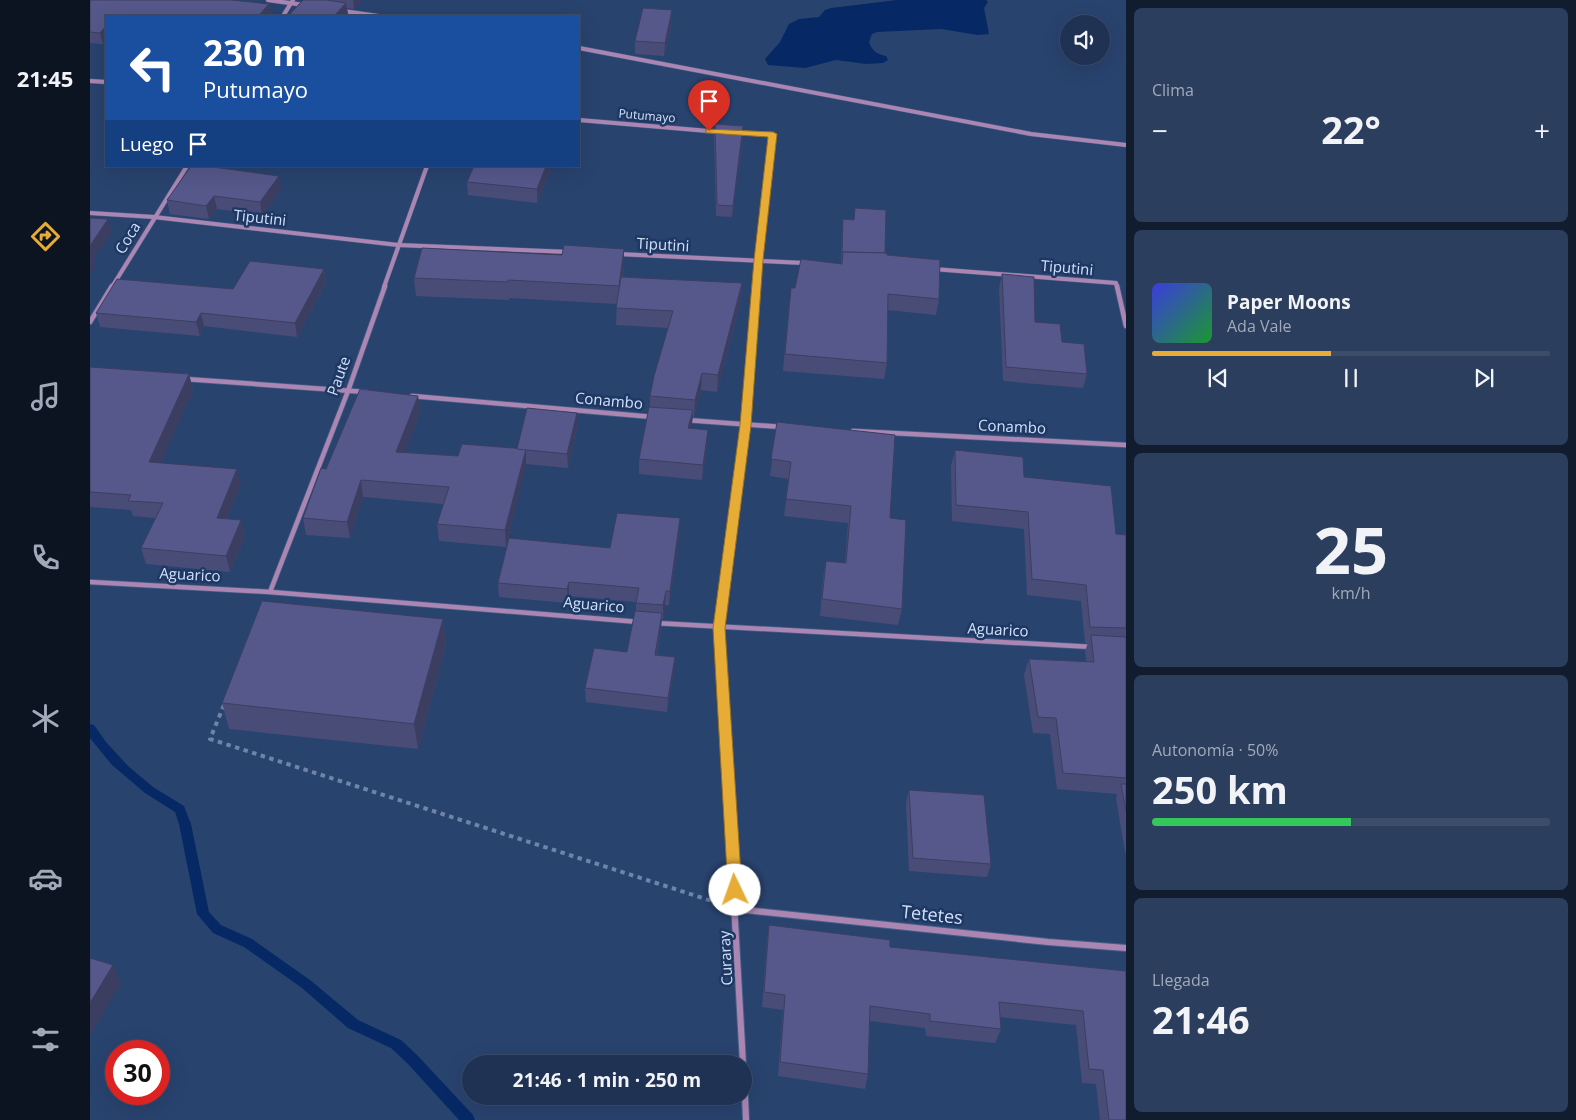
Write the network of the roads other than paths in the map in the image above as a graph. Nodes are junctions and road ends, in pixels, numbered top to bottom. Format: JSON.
{"nodes":[{"id":1,"x":268,"y":0,"type":"edge"},
{"id":2,"x":292,"y":2,"type":"edge"},
{"id":3,"x":310,"y":6,"type":"edge"},
{"id":4,"x":339,"y":10,"type":"edge"},
{"id":5,"x":284,"y":15,"type":"edge"},
{"id":6,"x":372,"y":15,"type":"edge"},
{"id":7,"x":580,"y":48,"type":"edge"},
{"id":8,"x":90,"y":81,"type":"edge"},
{"id":9,"x":105,"y":82,"type":"edge"},
{"id":10,"x":580,"y":120,"type":"edge"},
{"id":11,"x":773,"y":134,"type":"joint"},
{"id":12,"x":1126,"y":145,"type":"edge"},
{"id":13,"x":186,"y":167,"type":"edge"},
{"id":14,"x":427,"y":167,"type":"edge"},
{"id":15,"x":90,"y":212,"type":"edge"},
{"id":16,"x":154,"y":217,"type":"junction"},
{"id":17,"x":398,"y":245,"type":"junction"},
{"id":18,"x":573,"y":252,"type":"edge"},
{"id":19,"x":612,"y":254,"type":"edge"},
{"id":20,"x":758,"y":260,"type":"junction"},
{"id":21,"x":806,"y":263,"type":"edge"},
{"id":22,"x":931,"y":268,"type":"edge"},
{"id":23,"x":90,"y":322,"type":"edge"},
{"id":24,"x":1126,"y":326,"type":"edge"},
{"id":25,"x":179,"y":378,"type":"edge"},
{"id":26,"x":348,"y":391,"type":"junction"},
{"id":27,"x":368,"y":392,"type":"edge"},
{"id":28,"x":408,"y":396,"type":"edge"},
{"id":29,"x":656,"y":417,"type":"edge"},
{"id":30,"x":676,"y":419,"type":"edge"},
{"id":31,"x":746,"y":425,"type":"junction"},
{"id":32,"x":785,"y":427,"type":"edge"},
{"id":33,"x":843,"y":430,"type":"edge"},
{"id":34,"x":1126,"y":445,"type":"edge"},
{"id":35,"x":90,"y":582,"type":"edge"},
{"id":36,"x":270,"y":592,"type":"junction"},
{"id":37,"x":641,"y":622,"type":"edge"},
{"id":38,"x":651,"y":622,"type":"edge"},
{"id":39,"x":719,"y":628,"type":"junction"},
{"id":40,"x":1096,"y":647,"type":"edge"},
{"id":41,"x":736,"y":909,"type":"junction"},
{"id":42,"x":1126,"y":948,"type":"edge"},
{"id":43,"x":743,"y":1055,"type":"edge"},
{"id":44,"x":745,"y":1105,"type":"edge"},
{"id":45,"x":746,"y":1120,"type":"edge"}],
"edges":[{"from":1,"to":2,"type":"street"},
{"from":2,"to":3,"type":"street"},
{"from":2,"to":5,"type":"street"},
{"from":4,"to":6,"type":"street"},
{"from":7,"to":12,"type":"street"},
{"from":8,"to":9,"type":"street"},
{"from":10,"to":11,"type":"street","name":"Putumayo"},
{"from":11,"to":20,"type":"street","name":"Curaray"},
{"from":13,"to":16,"type":"street","name":"Coca"},
{"from":14,"to":17,"type":"street","name":"Paute"},
{"from":15,"to":16,"type":"street","name":"Tiputini"},
{"from":16,"to":17,"type":"street","name":"Tiputini"},
{"from":16,"to":23,"type":"street","name":"Coca"},
{"from":17,"to":18,"type":"street","name":"Tiputini"},
{"from":17,"to":26,"type":"street","name":"Paute"},
{"from":19,"to":20,"type":"street","name":"Tiputini"},
{"from":20,"to":21,"type":"street","name":"Tiputini"},
{"from":20,"to":31,"type":"street","name":"Curaray"},
{"from":22,"to":24,"type":"street","name":"Tiputini"},
{"from":25,"to":26,"type":"street"},
{"from":26,"to":27,"type":"street"},
{"from":26,"to":36,"type":"street","name":"Paute"},
{"from":28,"to":29,"type":"street","name":"Conambo"},
{"from":30,"to":31,"type":"street"},
{"from":31,"to":32,"type":"street"},
{"from":31,"to":39,"type":"street","name":"Curaray"},
{"from":33,"to":34,"type":"street","name":"Conambo"},
{"from":35,"to":36,"type":"street","name":"Aguarico"},
{"from":36,"to":37,"type":"street","name":"Aguarico"},
{"from":38,"to":39,"type":"street","name":"Aguarico"},
{"from":39,"to":40,"type":"street","name":"Aguarico"},
{"from":39,"to":41,"type":"street","name":"Curaray"},
{"from":41,"to":42,"type":"street","name":"Tetetes"},
{"from":41,"to":43,"type":"street","name":"Curaray"},
{"from":44,"to":45,"type":"street"}]}
